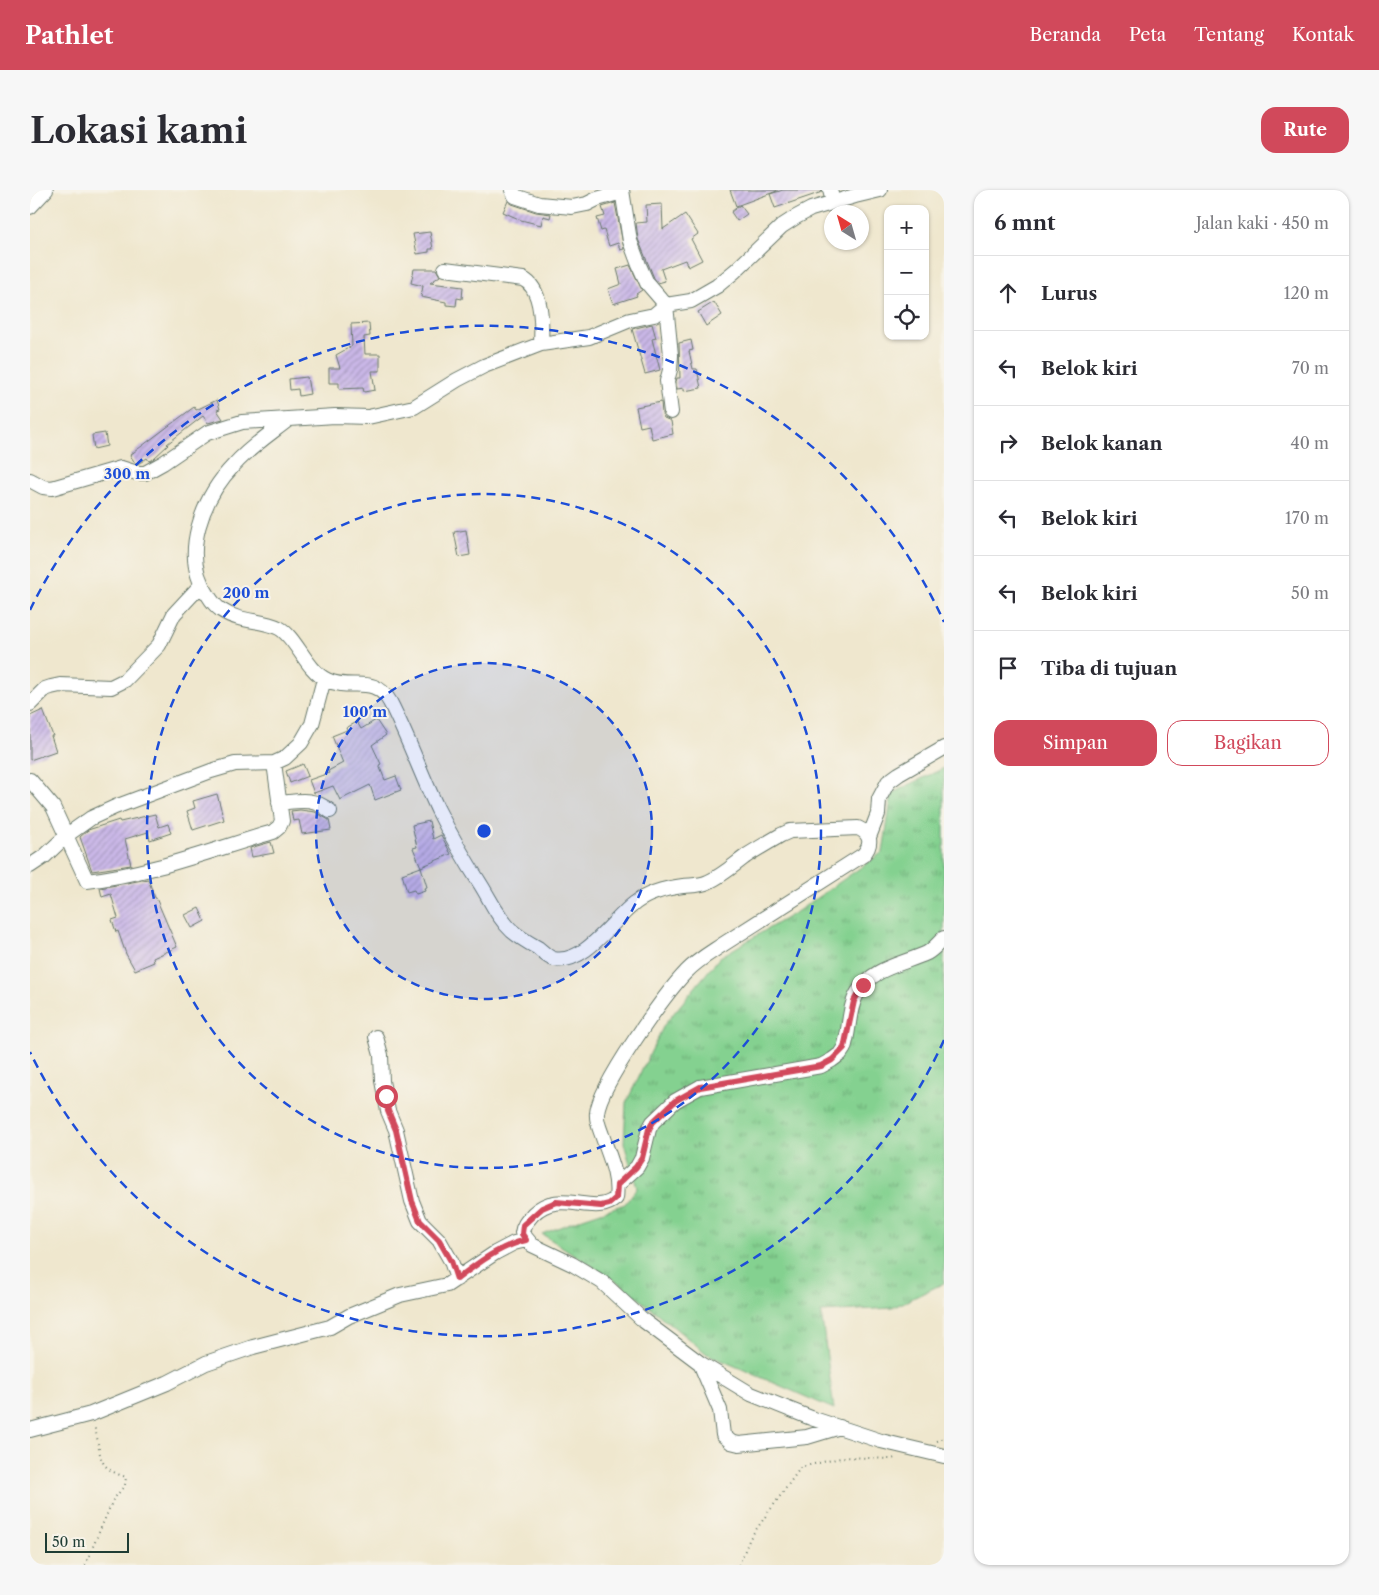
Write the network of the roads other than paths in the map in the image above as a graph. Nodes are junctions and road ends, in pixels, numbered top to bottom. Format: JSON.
{"nodes":[{"id":1,"x":46,"y":190,"type":"edge"},
{"id":2,"x":512,"y":190,"type":"edge"},
{"id":3,"x":880,"y":190,"type":"edge"},
{"id":4,"x":622,"y":191,"type":"edge"},
{"id":5,"x":832,"y":196,"type":"edge"},
{"id":6,"x":30,"y":207,"type":"edge"},
{"id":7,"x":445,"y":269,"type":"dead end"},
{"id":8,"x":666,"y":305,"type":"junction"},
{"id":9,"x":541,"y":344,"type":"junction"},
{"id":10,"x":671,"y":412,"type":"dead end"},
{"id":11,"x":289,"y":419,"type":"junction"},
{"id":12,"x":30,"y":480,"type":"edge"},
{"id":13,"x":200,"y":585,"type":"junction"},
{"id":14,"x":324,"y":679,"type":"junction"},
{"id":15,"x":30,"y":704,"type":"edge"},
{"id":16,"x":944,"y":748,"type":"edge"},
{"id":17,"x":274,"y":763,"type":"junction"},
{"id":18,"x":30,"y":780,"type":"edge"},
{"id":19,"x":279,"y":803,"type":"junction"},
{"id":20,"x":330,"y":811,"type":"dead end"},
{"id":21,"x":67,"y":835,"type":"junction"},
{"id":22,"x":869,"y":838,"type":"junction"},
{"id":23,"x":30,"y":866,"type":"edge"},
{"id":24,"x":944,"y":938,"type":"edge"},
{"id":25,"x":376,"y":1037,"type":"dead end"},
{"id":26,"x":617,"y":1185,"type":"junction"},
{"id":27,"x":526,"y":1240,"type":"junction"},
{"id":28,"x":457,"y":1279,"type":"junction"},
{"id":29,"x":700,"y":1363,"type":"junction"},
{"id":30,"x":840,"y":1427,"type":"junction"},
{"id":31,"x":30,"y":1430,"type":"edge"},
{"id":32,"x":944,"y":1456,"type":"edge"}],
"edges":[{"from":1,"to":6,"type":"street"},
{"from":2,"to":4,"type":"street"},
{"from":3,"to":5,"type":"street"},
{"from":4,"to":8,"type":"street"},
{"from":5,"to":8,"type":"street"},
{"from":7,"to":9,"type":"street"},
{"from":8,"to":9,"type":"street"},
{"from":8,"to":10,"type":"street"},
{"from":9,"to":11,"type":"street"},
{"from":11,"to":12,"type":"street"},
{"from":11,"to":13,"type":"street"},
{"from":13,"to":14,"type":"street"},
{"from":13,"to":15,"type":"street"},
{"from":14,"to":17,"type":"street"},
{"from":14,"to":22,"type":"street"},
{"from":16,"to":22,"type":"street"},
{"from":17,"to":19,"type":"street"},
{"from":17,"to":21,"type":"street"},
{"from":18,"to":21,"type":"street"},
{"from":19,"to":20,"type":"street"},
{"from":19,"to":21,"type":"street"},
{"from":21,"to":23,"type":"street"},
{"from":22,"to":26,"type":"street"},
{"from":24,"to":26,"type":"street"},
{"from":25,"to":28,"type":"street"},
{"from":26,"to":27,"type":"street"},
{"from":27,"to":28,"type":"street"},
{"from":27,"to":29,"type":"street"},
{"from":28,"to":31,"type":"street"},
{"from":29,"to":30,"type":"street"},
{"from":29,"to":30,"type":"street"},
{"from":30,"to":32,"type":"street"}]}
